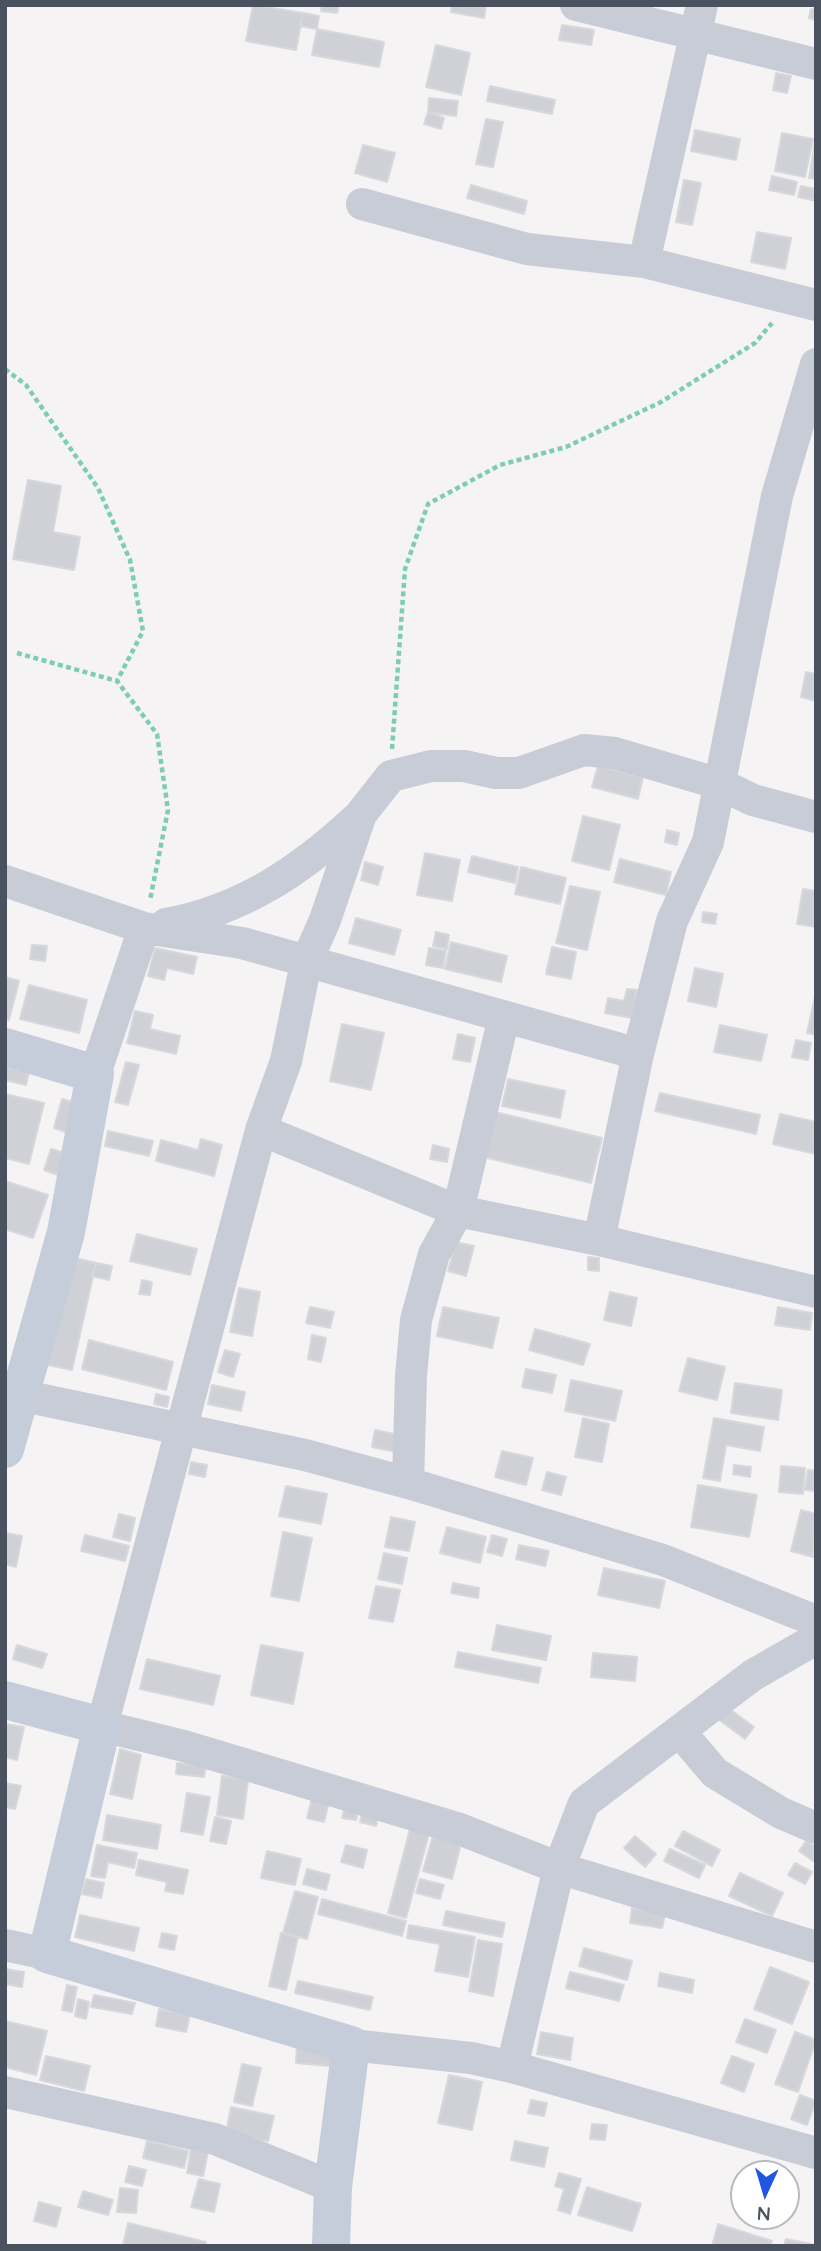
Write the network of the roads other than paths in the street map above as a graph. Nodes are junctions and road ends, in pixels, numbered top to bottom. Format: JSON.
{"nodes":[{"id":1,"x":576,"y":5,"type":"edge"},
{"id":2,"x":698,"y":19,"type":"edge"},
{"id":3,"x":816,"y":64,"type":"edge"},
{"id":4,"x":362,"y":204,"type":"dead end"},
{"id":5,"x":644,"y":262,"type":"junction"},
{"id":6,"x":805,"y":302,"type":"edge"},
{"id":7,"x":816,"y":364,"type":"edge"},
{"id":8,"x":720,"y":784,"type":"junction"},
{"id":9,"x":361,"y":814,"type":"junction"},
{"id":10,"x":816,"y":817,"type":"edge"},
{"id":11,"x":5,"y":881,"type":"edge"},
{"id":12,"x":144,"y":928,"type":"junction"},
{"id":13,"x":306,"y":963,"type":"junction"},
{"id":14,"x":504,"y":1017,"type":"junction"},
{"id":15,"x":5,"y":1047,"type":"edge"},
{"id":16,"x":638,"y":1054,"type":"junction"},
{"id":17,"x":95,"y":1074,"type":"junction"},
{"id":18,"x":261,"y":1130,"type":"junction"},
{"id":19,"x":458,"y":1212,"type":"junction"},
{"id":20,"x":599,"y":1240,"type":"junction"},
{"id":21,"x":816,"y":1292,"type":"edge"},
{"id":22,"x":12,"y":1394,"type":"edge"},
{"id":23,"x":182,"y":1431,"type":"junction"},
{"id":24,"x":5,"y":1449,"type":"edge"},
{"id":25,"x":408,"y":1483,"type":"junction"},
{"id":26,"x":816,"y":1621,"type":"edge"},
{"id":27,"x":816,"y":1639,"type":"edge"},
{"id":28,"x":5,"y":1700,"type":"edge"},
{"id":29,"x":102,"y":1726,"type":"junction"},
{"id":30,"x":680,"y":1732,"type":"junction"},
{"id":31,"x":816,"y":1828,"type":"edge"},
{"id":32,"x":559,"y":1868,"type":"junction"},
{"id":33,"x":5,"y":1945,"type":"edge"},
{"id":34,"x":816,"y":1947,"type":"edge"},
{"id":35,"x":47,"y":1954,"type":"junction"},
{"id":36,"x":351,"y":2045,"type":"junction"},
{"id":37,"x":512,"y":2067,"type":"junction"},
{"id":38,"x":5,"y":2092,"type":"edge"},
{"id":39,"x":816,"y":2153,"type":"edge"},
{"id":40,"x":333,"y":2187,"type":"junction"},
{"id":41,"x":331,"y":2246,"type":"edge"}],
"edges":[{"from":1,"to":2,"type":"street"},
{"from":2,"to":3,"type":"street"},
{"from":2,"to":5,"type":"street"},
{"from":4,"to":5,"type":"street"},
{"from":5,"to":6,"type":"street"},
{"from":7,"to":8,"type":"street"},
{"from":8,"to":9,"type":"street"},
{"from":8,"to":10,"type":"street"},
{"from":8,"to":16,"type":"street"},
{"from":9,"to":12,"type":"street"},
{"from":9,"to":13,"type":"street"},
{"from":11,"to":12,"type":"street"},
{"from":12,"to":13,"type":"street"},
{"from":12,"to":17,"type":"street"},
{"from":13,"to":14,"type":"street"},
{"from":13,"to":18,"type":"street"},
{"from":14,"to":16,"type":"street"},
{"from":14,"to":19,"type":"street"},
{"from":15,"to":17,"type":"street"},
{"from":16,"to":20,"type":"street"},
{"from":17,"to":22,"type":"street"},
{"from":18,"to":19,"type":"street"},
{"from":18,"to":23,"type":"street"},
{"from":19,"to":20,"type":"street"},
{"from":19,"to":25,"type":"street"},
{"from":20,"to":21,"type":"street"},
{"from":22,"to":23,"type":"street"},
{"from":22,"to":24,"type":"street"},
{"from":23,"to":25,"type":"street"},
{"from":23,"to":29,"type":"street"},
{"from":25,"to":26,"type":"street"},
{"from":27,"to":30,"type":"street"},
{"from":28,"to":29,"type":"street"},
{"from":29,"to":32,"type":"street"},
{"from":29,"to":35,"type":"street"},
{"from":30,"to":31,"type":"street"},
{"from":30,"to":32,"type":"street"},
{"from":32,"to":34,"type":"street"},
{"from":32,"to":37,"type":"street"},
{"from":33,"to":35,"type":"street"},
{"from":35,"to":36,"type":"street"},
{"from":36,"to":37,"type":"street"},
{"from":36,"to":40,"type":"street"},
{"from":37,"to":39,"type":"street"},
{"from":38,"to":40,"type":"street"},
{"from":40,"to":41,"type":"street"}]}
